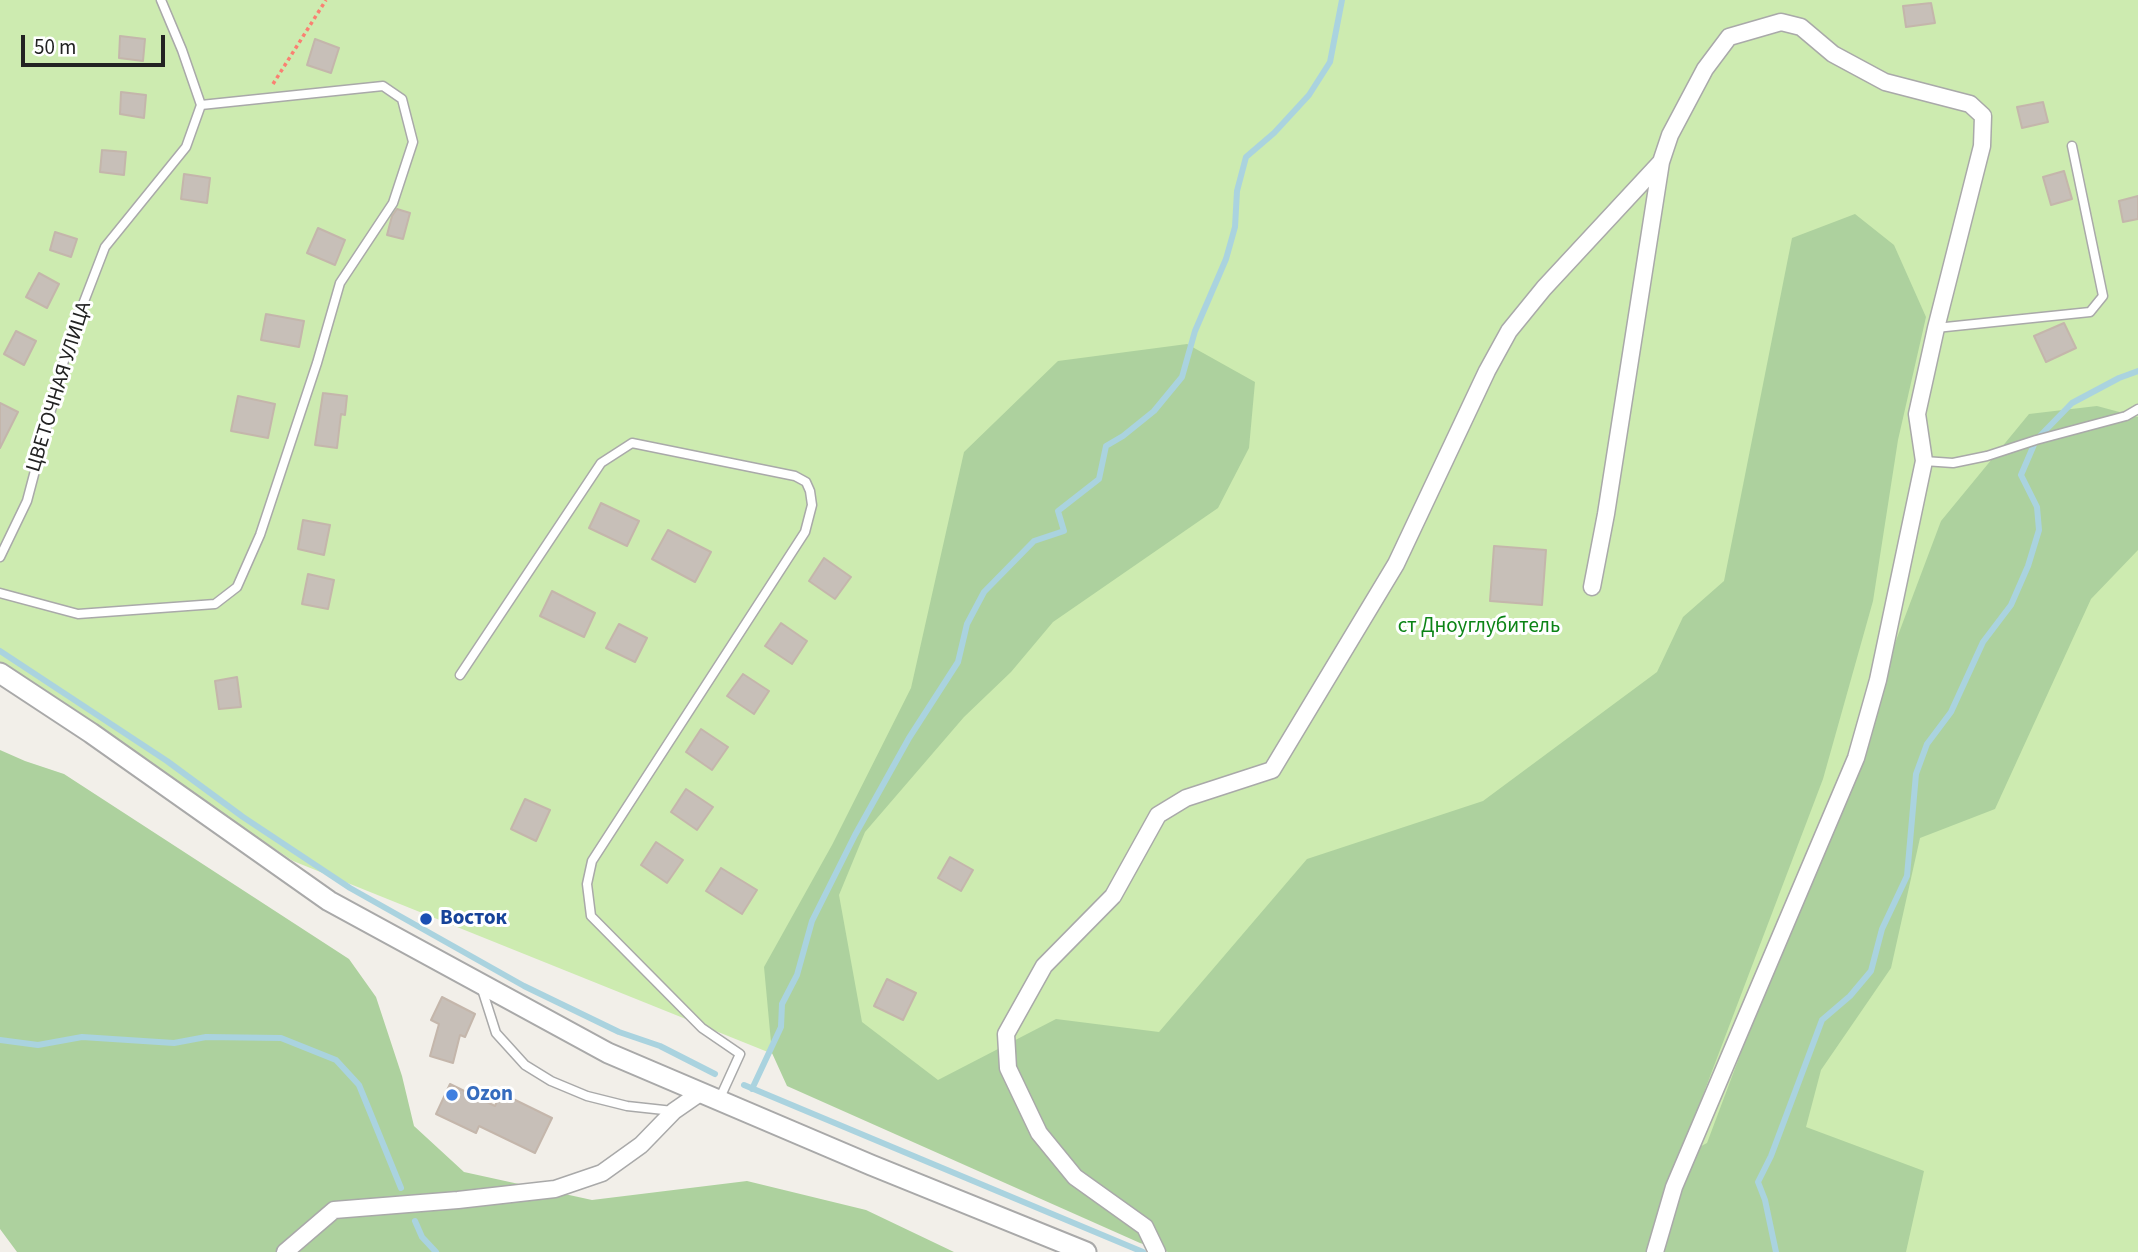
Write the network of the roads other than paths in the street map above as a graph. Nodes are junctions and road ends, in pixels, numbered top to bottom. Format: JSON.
{"nodes":[{"id":1,"x":161,"y":0,"type":"edge"},
{"id":2,"x":201,"y":104,"type":"junction"},
{"id":3,"x":2072,"y":146,"type":"dead end"},
{"id":4,"x":1661,"y":162,"type":"junction"},
{"id":5,"x":1936,"y":328,"type":"junction"},
{"id":6,"x":2138,"y":409,"type":"edge"},
{"id":7,"x":1924,"y":461,"type":"junction"},
{"id":8,"x":0,"y":557,"type":"edge"},
{"id":9,"x":1592,"y":587,"type":"dead end"},
{"id":10,"x":0,"y":593,"type":"edge"},
{"id":11,"x":0,"y":673,"type":"edge"},
{"id":12,"x":460,"y":675,"type":"dead end"},
{"id":13,"x":480,"y":983,"type":"junction"},
{"id":14,"x":700,"y":1093,"type":"junction"},
{"id":15,"x":719,"y":1101,"type":"junction"},
{"id":16,"x":674,"y":1111,"type":"junction"},
{"id":17,"x":285,"y":1252,"type":"edge"},
{"id":18,"x":1086,"y":1252,"type":"edge"},
{"id":19,"x":1157,"y":1252,"type":"edge"},
{"id":20,"x":1655,"y":1252,"type":"edge"}],
"edges":[{"from":1,"to":2,"type":"lane"},
{"from":2,"to":8,"type":"lane","name":"ЦВЕТОЧНАЯ УЛИЦА"},
{"from":2,"to":10,"type":"lane"},
{"from":3,"to":5,"type":"lane"},
{"from":4,"to":5,"type":"street"},
{"from":4,"to":9,"type":"street"},
{"from":4,"to":19,"type":"street"},
{"from":5,"to":7,"type":"street"},
{"from":6,"to":7,"type":"lane"},
{"from":7,"to":20,"type":"street"},
{"from":11,"to":13,"type":"street"},
{"from":12,"to":15,"type":"lane"},
{"from":13,"to":14,"type":"street"},
{"from":13,"to":16,"type":"lane"},
{"from":14,"to":15,"type":"street"},
{"from":14,"to":16,"type":"street"},
{"from":15,"to":18,"type":"street"},
{"from":16,"to":17,"type":"street"}]}
